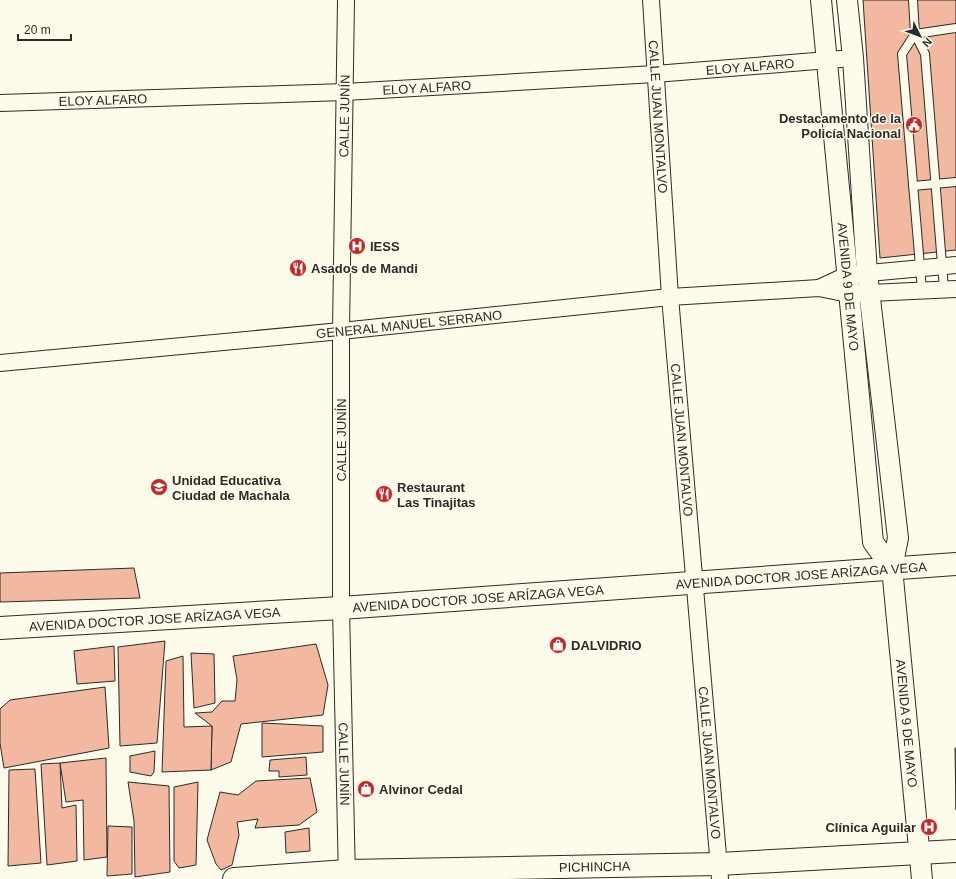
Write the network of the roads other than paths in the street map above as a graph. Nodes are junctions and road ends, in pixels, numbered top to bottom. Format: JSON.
{"nodes":[{"id":1,"x":346,"y":0,"type":"edge"},
{"id":2,"x":651,"y":0,"type":"edge"},
{"id":3,"x":821,"y":0,"type":"edge"},
{"id":4,"x":847,"y":0,"type":"edge"},
{"id":5,"x":913,"y":0,"type":"edge"},
{"id":6,"x":956,"y":28,"type":"edge"},
{"id":7,"x":915,"y":34,"type":"junction"},
{"id":8,"x":853,"y":58,"type":"junction"},
{"id":9,"x":828,"y":60,"type":"junction"},
{"id":10,"x":655,"y":74,"type":"junction"},
{"id":11,"x":345,"y":92,"type":"junction"},
{"id":12,"x":0,"y":103,"type":"edge"},
{"id":13,"x":956,"y":182,"type":"edge"},
{"id":14,"x":935,"y":184,"type":"junction"},
{"id":15,"x":913,"y":186,"type":"junction"},
{"id":16,"x":948,"y":266,"type":"edge"},
{"id":17,"x":919,"y":268,"type":"junction"},
{"id":18,"x":867,"y":273,"type":"junction"},
{"id":19,"x":847,"y":285,"type":"junction"},
{"id":20,"x":950,"y":289,"type":"edge"},
{"id":21,"x":922,"y":290,"type":"junction"},
{"id":22,"x":870,"y":293,"type":"junction"},
{"id":23,"x":670,"y":297,"type":"junction"},
{"id":24,"x":340,"y":331,"type":"junction"},
{"id":25,"x":0,"y":363,"type":"edge"},
{"id":26,"x":956,"y":564,"type":"edge"},
{"id":27,"x":892,"y":568,"type":"junction"},
{"id":28,"x":694,"y":583,"type":"junction"},
{"id":29,"x":342,"y":608,"type":"junction"},
{"id":30,"x":0,"y":628,"type":"edge"},
{"id":31,"x":956,"y":852,"type":"edge"},
{"id":32,"x":919,"y":853,"type":"junction"},
{"id":33,"x":719,"y":872,"type":"edge"},
{"id":34,"x":347,"y":875,"type":"edge"},
{"id":35,"x":234,"y":879,"type":"edge"},
{"id":36,"x":922,"y":879,"type":"edge"}],
"edges":[{"from":1,"to":11,"type":"street","name":"CALLE JUNÍN"},
{"from":2,"to":10,"type":"street","name":"CALLE JUAN MONTALVO"},
{"from":3,"to":9,"type":"street","name":"AVENIDA 9 DE MAYO"},
{"from":4,"to":8,"type":"street","name":"AVENIDA 9 DE MAYO"},
{"from":5,"to":7,"type":"lane"},
{"from":6,"to":7,"type":"lane"},
{"from":7,"to":14,"type":"lane"},
{"from":7,"to":15,"type":"lane"},
{"from":8,"to":9,"type":"street","name":"ELOY ALFARO"},
{"from":8,"to":18,"type":"street","name":"AVENIDA 9 DE MAYO"},
{"from":9,"to":10,"type":"street","name":"ELOY ALFARO"},
{"from":9,"to":19,"type":"street","name":"AVENIDA 9 DE MAYO"},
{"from":10,"to":11,"type":"street","name":"ELOY ALFARO"},
{"from":10,"to":23,"type":"street","name":"CALLE JUAN MONTALVO"},
{"from":11,"to":12,"type":"street","name":"ELOY ALFARO"},
{"from":11,"to":24,"type":"street","name":"CALLE JUNÍN"},
{"from":13,"to":14,"type":"lane"},
{"from":14,"to":15,"type":"lane"},
{"from":14,"to":16,"type":"lane"},
{"from":15,"to":17,"type":"lane"},
{"from":16,"to":17,"type":"street","name":"GENERAL MANUEL SERRANO"},
{"from":16,"to":20,"type":"lane"},
{"from":17,"to":18,"type":"street","name":"GENERAL MANUEL SERRANO"},
{"from":17,"to":21,"type":"lane"},
{"from":18,"to":19,"type":"street","name":"GENERAL MANUEL SERRANO"},
{"from":18,"to":22,"type":"street","name":"AVENIDA 9 DE MAYO"},
{"from":19,"to":22,"type":"street","name":"GENERAL MANUEL SERRANO"},
{"from":19,"to":23,"type":"street","name":"GENERAL MANUEL SERRANO"},
{"from":19,"to":27,"type":"street","name":"AVENIDA 9 DE MAYO"},
{"from":20,"to":21,"type":"street","name":"GENERAL MANUEL SERRANO"},
{"from":21,"to":22,"type":"street","name":"GENERAL MANUEL SERRANO"},
{"from":22,"to":27,"type":"street","name":"AVENIDA 9 DE MAYO"},
{"from":23,"to":24,"type":"street","name":"GENERAL MANUEL SERRANO"},
{"from":23,"to":28,"type":"street","name":"CALLE JUAN MONTALVO"},
{"from":24,"to":25,"type":"street","name":"GENERAL MANUEL SERRANO"},
{"from":24,"to":29,"type":"street","name":"CALLE JUNÍN"},
{"from":26,"to":27,"type":"main road","name":"AVENIDA DOCTOR JOSE ARÍZAGA VEGA"},
{"from":27,"to":28,"type":"main road","name":"AVENIDA DOCTOR JOSE ARÍZAGA VEGA"},
{"from":27,"to":32,"type":"street","name":"AVENIDA 9 DE MAYO"},
{"from":28,"to":29,"type":"main road","name":"AVENIDA DOCTOR JOSE ARÍZAGA VEGA"},
{"from":28,"to":33,"type":"street","name":"CALLE JUAN MONTALVO"},
{"from":29,"to":30,"type":"main road","name":"AVENIDA DOCTOR JOSE ARÍZAGA VEGA"},
{"from":29,"to":34,"type":"street","name":"CALLE JUNÍN"},
{"from":31,"to":32,"type":"main road","name":"PICHINCHA"},
{"from":32,"to":33,"type":"main road","name":"PICHINCHA"},
{"from":32,"to":36,"type":"street","name":"AVENIDA 9 DE MAYO"},
{"from":33,"to":34,"type":"main road","name":"PICHINCHA"},
{"from":34,"to":35,"type":"main road","name":"PICHINCHA"}]}
